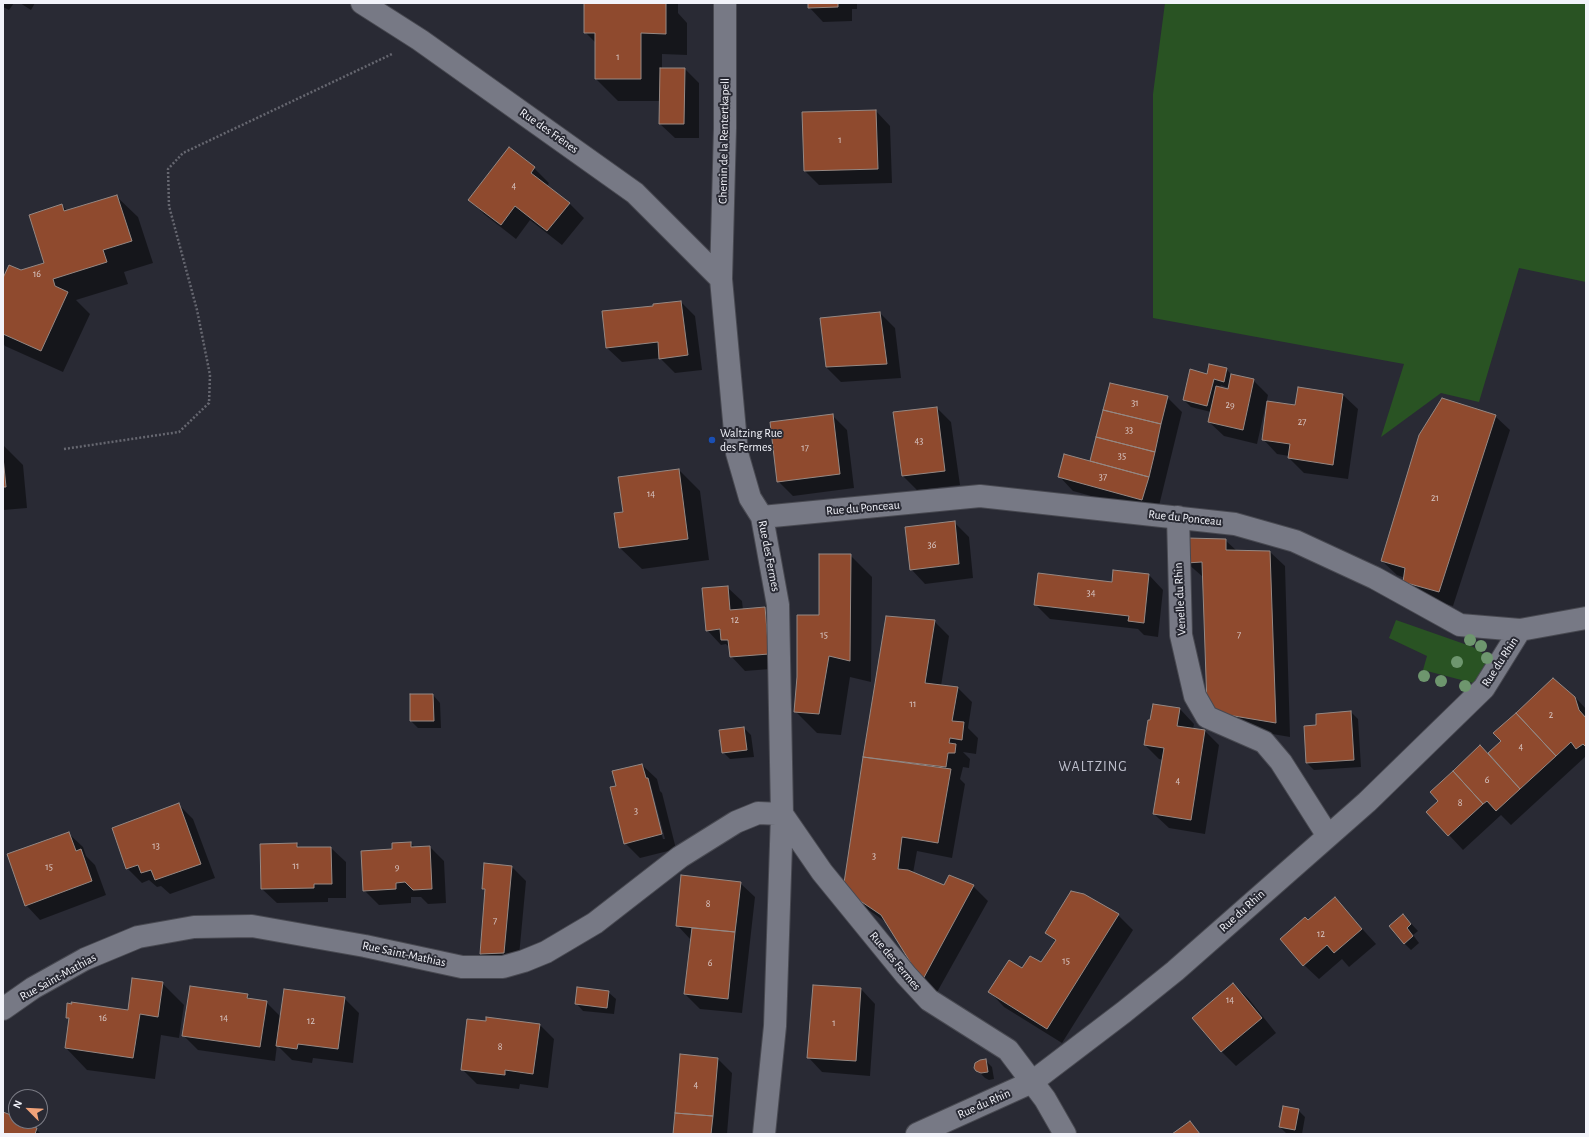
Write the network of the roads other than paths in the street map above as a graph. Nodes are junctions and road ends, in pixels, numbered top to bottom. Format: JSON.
{"nodes":[{"id":1,"x":362,"y":3,"type":"edge"},
{"id":2,"x":725,"y":3,"type":"edge"},
{"id":3,"x":721,"y":279,"type":"junction"},
{"id":4,"x":762,"y":517,"type":"junction"},
{"id":5,"x":1178,"y":517,"type":"junction"},
{"id":6,"x":1586,"y":618,"type":"edge"},
{"id":7,"x":1520,"y":630,"type":"junction"},
{"id":8,"x":782,"y":814,"type":"junction"},
{"id":9,"x":1328,"y":836,"type":"junction"},
{"id":10,"x":3,"y":1009,"type":"edge"},
{"id":11,"x":1032,"y":1082,"type":"junction"},
{"id":12,"x":764,"y":1134,"type":"edge"},
{"id":13,"x":917,"y":1134,"type":"edge"},
{"id":14,"x":1065,"y":1134,"type":"edge"}],
"edges":[{"from":1,"to":3,"type":"street","name":"Rue des Frênes"},
{"from":2,"to":3,"type":"street","name":"Chemin de la Rentertkapell"},
{"from":3,"to":4,"type":"street","name":"Rue des Fermes"},
{"from":4,"to":5,"type":"street","name":"Rue du Ponceau"},
{"from":4,"to":8,"type":"street","name":"Rue des Fermes"},
{"from":5,"to":7,"type":"street","name":"Rue du Ponceau"},
{"from":5,"to":9,"type":"street","name":"Venelle du Rhin"},
{"from":6,"to":7,"type":"street","name":"Rue du Ponceau"},
{"from":7,"to":9,"type":"street","name":"Rue du Rhin"},
{"from":8,"to":10,"type":"street","name":"Rue Saint-Mathias"},
{"from":8,"to":11,"type":"street","name":"Rue des Fermes"},
{"from":8,"to":12,"type":"street","name":"Rue des Fermes"},
{"from":9,"to":11,"type":"street","name":"Rue du Rhin"},
{"from":11,"to":13,"type":"street","name":"Rue du Rhin"},
{"from":11,"to":14,"type":"street","name":"Rue des Fermes"}]}
